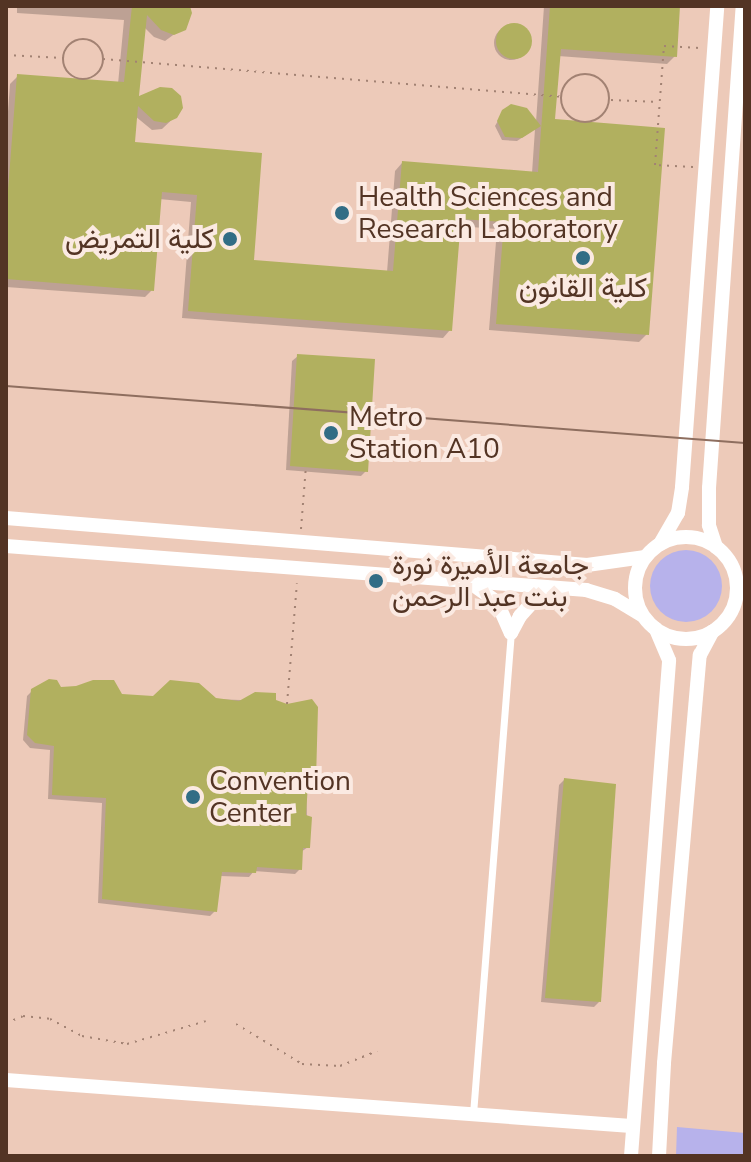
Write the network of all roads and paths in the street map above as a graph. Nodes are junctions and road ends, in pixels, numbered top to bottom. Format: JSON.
{"nodes":[{"id":1,"x":717,"y":6,"type":"edge"},
{"id":2,"x":743,"y":6,"type":"edge"},
{"id":3,"x":676,"y":47,"type":"dead end"},
{"id":4,"x":6,"y":55,"type":"edge"},
{"id":5,"x":63,"y":58,"type":"junction"},
{"id":6,"x":103,"y":59,"type":"junction"},
{"id":7,"x":561,"y":97,"type":"junction"},
{"id":8,"x":609,"y":100,"type":"junction"},
{"id":9,"x":659,"y":102,"type":"junction"},
{"id":10,"x":670,"y":165,"type":"dead end"},
{"id":11,"x":306,"y":466,"type":"dead end"},
{"id":12,"x":6,"y":518,"type":"edge"},
{"id":13,"x":301,"y":530,"type":"dead end"},
{"id":14,"x":660,"y":544,"type":"junction"},
{"id":15,"x":6,"y":546,"type":"edge"},
{"id":16,"x":716,"y":547,"type":"junction"},
{"id":17,"x":645,"y":557,"type":"junction"},
{"id":18,"x":729,"y":561,"type":"junction"},
{"id":19,"x":745,"y":571,"type":"edge"},
{"id":20,"x":297,"y":577,"type":"dead end"},
{"id":21,"x":467,"y":581,"type":"junction"},
{"id":22,"x":546,"y":587,"type":"junction"},
{"id":23,"x":745,"y":608,"type":"edge"},
{"id":24,"x":642,"y":615,"type":"junction"},
{"id":25,"x":717,"y":628,"type":"junction"},
{"id":26,"x":656,"y":629,"type":"junction"},
{"id":27,"x":511,"y":633,"type":"junction"},
{"id":28,"x":287,"y":704,"type":"dead end"},
{"id":29,"x":206,"y":1021,"type":"dead end"},
{"id":30,"x":6,"y":1023,"type":"edge"},
{"id":31,"x":236,"y":1024,"type":"dead end"},
{"id":32,"x":377,"y":1051,"type":"dead end"},
{"id":33,"x":6,"y":1080,"type":"edge"},
{"id":34,"x":473,"y":1116,"type":"junction"},
{"id":35,"x":631,"y":1126,"type":"junction"},
{"id":36,"x":631,"y":1156,"type":"edge"},
{"id":37,"x":659,"y":1156,"type":"edge"}],
"edges":[{"from":1,"to":14,"type":"street"},
{"from":2,"to":16,"type":"street"},
{"from":3,"to":9,"type":"path"},
{"from":4,"to":5,"type":"path"},
{"from":5,"to":6,"type":"path"},
{"from":5,"to":6,"type":"path"},
{"from":6,"to":7,"type":"path"},
{"from":7,"to":8,"type":"path"},
{"from":7,"to":8,"type":"path"},
{"from":8,"to":9,"type":"path"},
{"from":9,"to":10,"type":"path"},
{"from":11,"to":13,"type":"path"},
{"from":12,"to":17,"type":"street"},
{"from":14,"to":16,"type":"street"},
{"from":14,"to":17,"type":"street"},
{"from":15,"to":21,"type":"street"},
{"from":16,"to":18,"type":"street"},
{"from":17,"to":24,"type":"street"},
{"from":18,"to":19,"type":"street"},
{"from":18,"to":25,"type":"street"},
{"from":20,"to":28,"type":"path"},
{"from":21,"to":22,"type":"street"},
{"from":21,"to":27,"type":"street"},
{"from":22,"to":24,"type":"street"},
{"from":22,"to":27,"type":"street"},
{"from":23,"to":25,"type":"street"},
{"from":24,"to":26,"type":"street"},
{"from":25,"to":26,"type":"street"},
{"from":25,"to":37,"type":"street"},
{"from":26,"to":35,"type":"street"},
{"from":27,"to":34,"type":"lane"},
{"from":29,"to":30,"type":"path"},
{"from":31,"to":32,"type":"path"},
{"from":33,"to":34,"type":"street"},
{"from":34,"to":35,"type":"street"},
{"from":35,"to":36,"type":"street"}]}
